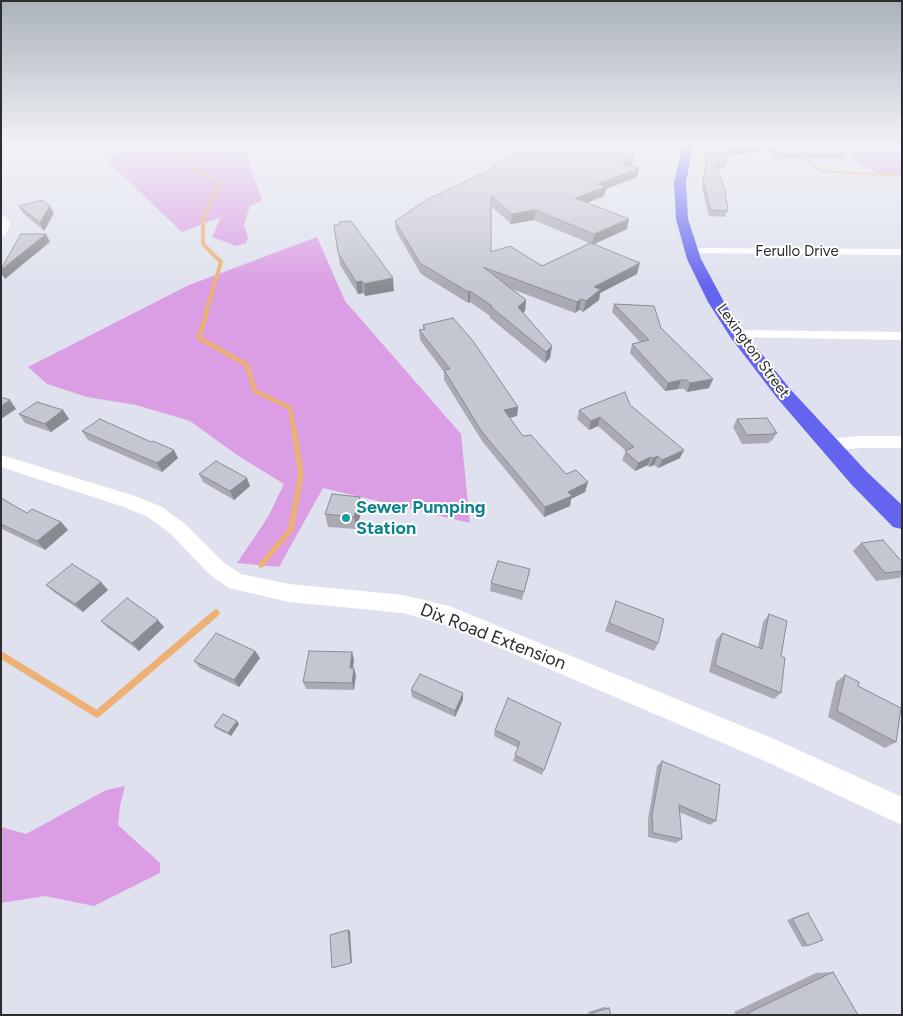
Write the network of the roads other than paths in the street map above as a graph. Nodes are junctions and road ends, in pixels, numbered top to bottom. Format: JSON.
{"nodes":[{"id":1,"x":680,"y":192,"type":"edge"},
{"id":2,"x":1,"y":218,"type":"edge"},
{"id":3,"x":1,"y":233,"type":"edge"},
{"id":4,"x":692,"y":252,"type":"junction"},
{"id":5,"x":902,"y":252,"type":"edge"},
{"id":6,"x":737,"y":334,"type":"junction"},
{"id":7,"x":902,"y":336,"type":"edge"},
{"id":8,"x":902,"y":442,"type":"edge"},
{"id":9,"x":829,"y":445,"type":"junction"},
{"id":10,"x":1,"y":461,"type":"edge"},
{"id":11,"x":902,"y":520,"type":"edge"},
{"id":12,"x":902,"y":811,"type":"edge"}],
"edges":[{"from":1,"to":4,"type":"main road","name":"Lexington Street"},
{"from":2,"to":3,"type":"street"},
{"from":4,"to":5,"type":"street","name":"Ferullo Drive"},
{"from":4,"to":6,"type":"main road","name":"Lexington Street"},
{"from":6,"to":7,"type":"street"},
{"from":6,"to":9,"type":"main road","name":"Lexington Street"},
{"from":8,"to":9,"type":"street"},
{"from":9,"to":11,"type":"main road","name":"Lexington Street"},
{"from":10,"to":12,"type":"street","name":"Dix Road Extension"}]}
